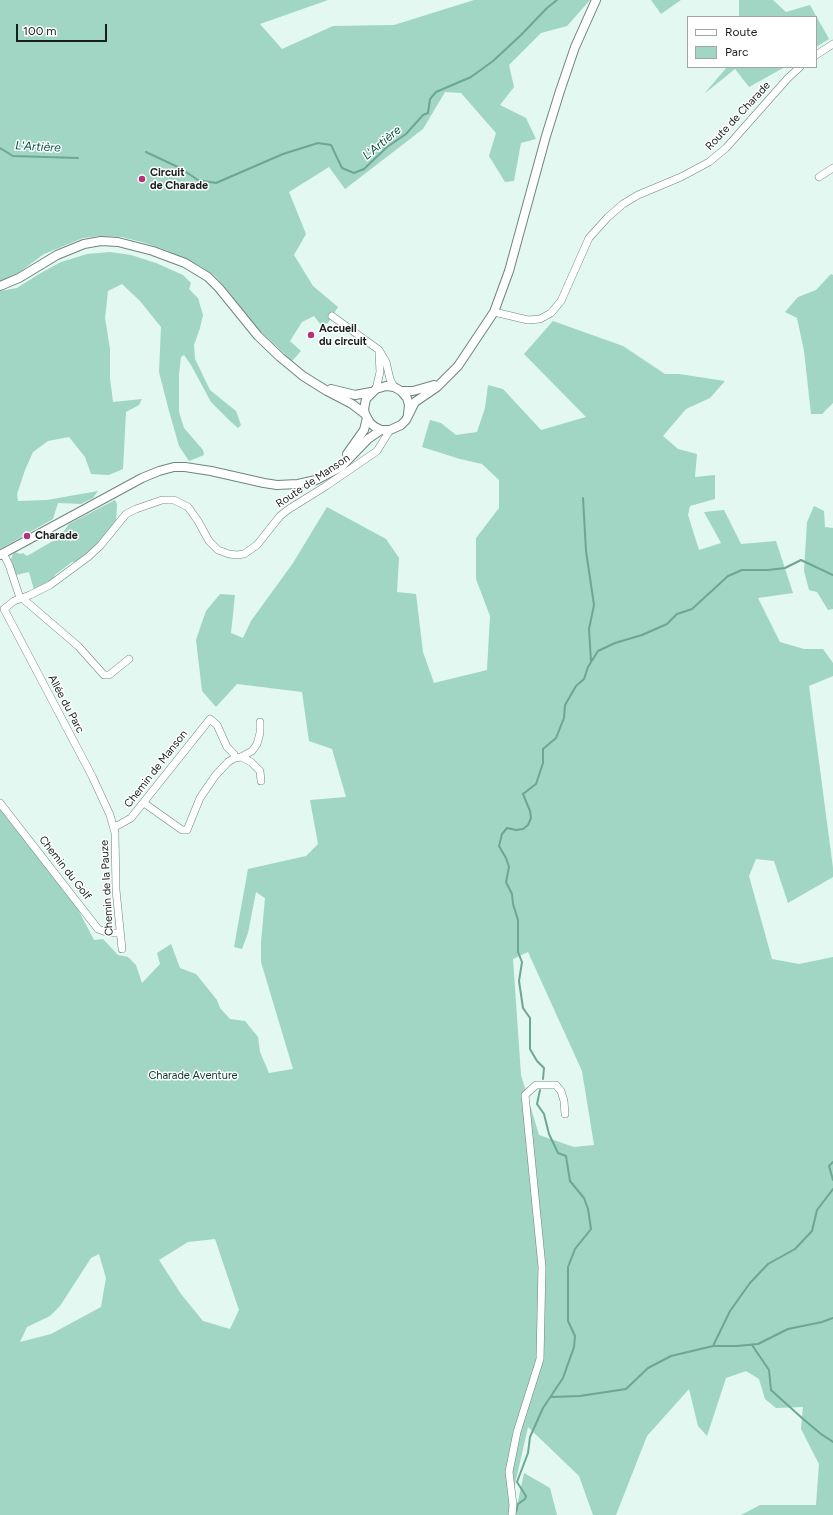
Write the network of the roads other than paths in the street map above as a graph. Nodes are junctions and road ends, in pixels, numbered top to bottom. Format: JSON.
{"nodes":[{"id":1,"x":596,"y":0,"type":"edge"},
{"id":2,"x":833,"y":44,"type":"edge"},
{"id":3,"x":817,"y":54,"type":"edge"},
{"id":4,"x":799,"y":68,"type":"edge"},
{"id":5,"x":833,"y":168,"type":"edge"},
{"id":6,"x":819,"y":177,"type":"dead end"},
{"id":7,"x":0,"y":286,"type":"edge"},
{"id":8,"x":494,"y":312,"type":"junction"},
{"id":9,"x":332,"y":316,"type":"dead end"},
{"id":10,"x":379,"y":350,"type":"junction"},
{"id":11,"x":446,"y":379,"type":"junction"},
{"id":12,"x":313,"y":382,"type":"junction"},
{"id":13,"x":397,"y":389,"type":"junction"},
{"id":14,"x":373,"y":390,"type":"junction"},
{"id":15,"x":408,"y":414,"type":"junction"},
{"id":16,"x":366,"y":416,"type":"junction"},
{"id":17,"x":381,"y":430,"type":"junction"},
{"id":18,"x":390,"y":430,"type":"junction"},
{"id":19,"x":333,"y":471,"type":"junction"},
{"id":20,"x":1,"y":554,"type":"edge"},
{"id":21,"x":21,"y":598,"type":"junction"},
{"id":22,"x":2,"y":610,"type":"edge"},
{"id":23,"x":129,"y":659,"type":"dead end"},
{"id":24,"x":260,"y":722,"type":"dead end"},
{"id":25,"x":238,"y":758,"type":"junction"},
{"id":26,"x":261,"y":781,"type":"dead end"},
{"id":27,"x":0,"y":803,"type":"edge"},
{"id":28,"x":144,"y":803,"type":"junction"},
{"id":29,"x":114,"y":827,"type":"junction"},
{"id":30,"x":119,"y":933,"type":"junction"},
{"id":31,"x":122,"y":948,"type":"dead end"},
{"id":32,"x":565,"y":1114,"type":"dead end"},
{"id":33,"x":512,"y":1515,"type":"edge"}],
"edges":[{"from":1,"to":8,"type":"street"},
{"from":2,"to":3,"type":"street"},
{"from":4,"to":8,"type":"street","name":"Route de Charade"},
{"from":5,"to":6,"type":"street"},
{"from":7,"to":12,"type":"street"},
{"from":8,"to":11,"type":"street"},
{"from":9,"to":10,"type":"street"},
{"from":10,"to":13,"type":"street"},
{"from":10,"to":14,"type":"street"},
{"from":11,"to":13,"type":"street"},
{"from":11,"to":15,"type":"street"},
{"from":12,"to":14,"type":"street"},
{"from":12,"to":16,"type":"street"},
{"from":13,"to":14,"type":"street"},
{"from":13,"to":15,"type":"street"},
{"from":14,"to":16,"type":"street"},
{"from":15,"to":18,"type":"street"},
{"from":16,"to":17,"type":"street"},
{"from":16,"to":19,"type":"street"},
{"from":17,"to":18,"type":"street"},
{"from":17,"to":19,"type":"street"},
{"from":18,"to":21,"type":"street","name":"Route de Manson"},
{"from":19,"to":20,"type":"street"},
{"from":20,"to":21,"type":"street"},
{"from":21,"to":22,"type":"street","name":"Allée du Parc"},
{"from":21,"to":23,"type":"street"},
{"from":22,"to":29,"type":"street","name":"Allée du Parc"},
{"from":24,"to":25,"type":"street"},
{"from":25,"to":26,"type":"street"},
{"from":25,"to":28,"type":"street"},
{"from":25,"to":28,"type":"street","name":"Chemin de Manson"},
{"from":27,"to":30,"type":"street","name":"Chemin du Golf"},
{"from":28,"to":29,"type":"street","name":"Chemin de Manson"},
{"from":29,"to":30,"type":"street","name":"Chemin de la Pauze"},
{"from":30,"to":31,"type":"street","name":"Chemin de la Pauze"},
{"from":32,"to":33,"type":"street"}]}
